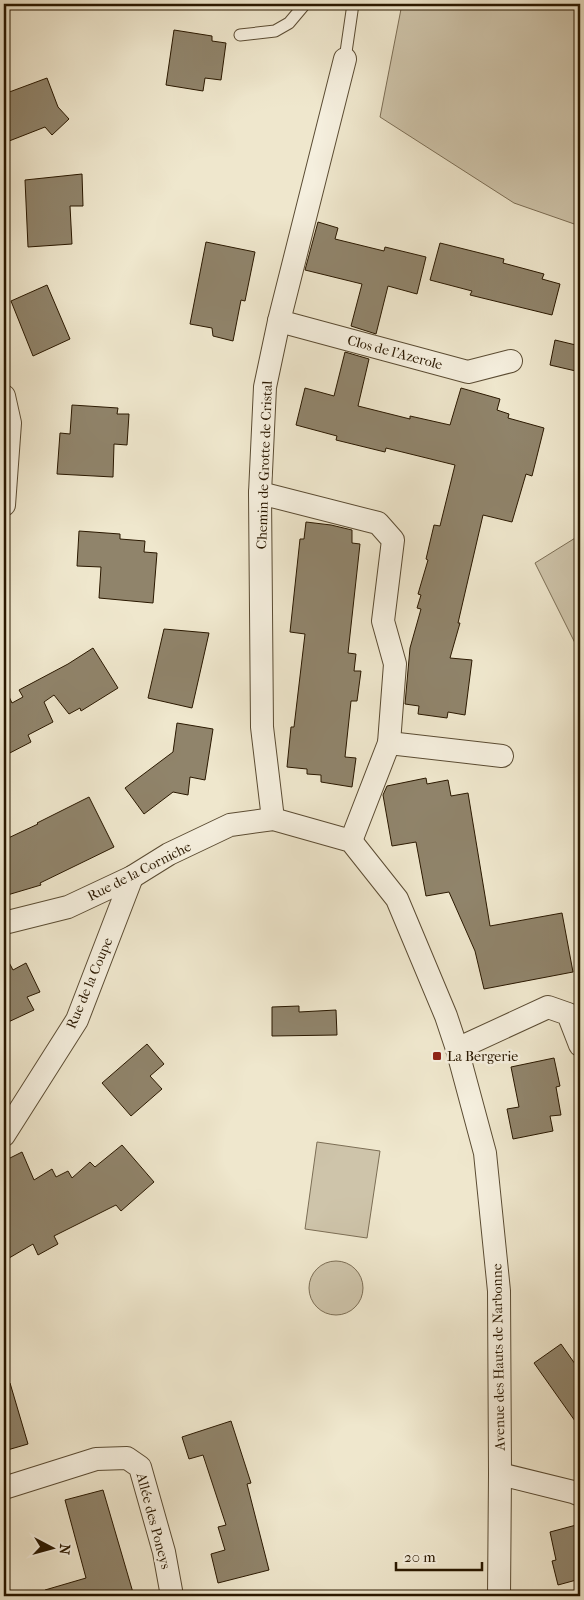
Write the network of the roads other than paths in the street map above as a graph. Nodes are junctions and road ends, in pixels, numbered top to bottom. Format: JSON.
{"nodes":[{"id":1,"x":305,"y":4,"type":"edge"},
{"id":2,"x":353,"y":4,"type":"edge"},
{"id":3,"x":240,"y":35,"type":"dead end"},
{"id":4,"x":345,"y":59,"type":"joint"},
{"id":5,"x":278,"y":321,"type":"junction"},
{"id":6,"x":511,"y":361,"type":"dead end"},
{"id":7,"x":4,"y":396,"type":"edge"},
{"id":8,"x":260,"y":493,"type":"junction"},
{"id":9,"x":4,"y":505,"type":"edge"},
{"id":10,"x":389,"y":743,"type":"junction"},
{"id":11,"x":502,"y":756,"type":"dead end"},
{"id":12,"x":273,"y":819,"type":"junction"},
{"id":13,"x":351,"y":841,"type":"junction"},
{"id":14,"x":132,"y":877,"type":"junction"},
{"id":15,"x":4,"y":924,"type":"edge"},
{"id":16,"x":580,"y":1045,"type":"edge"},
{"id":17,"x":457,"y":1050,"type":"junction"},
{"id":18,"x":4,"y":1135,"type":"edge"},
{"id":19,"x":500,"y":1474,"type":"junction"},
{"id":20,"x":4,"y":1488,"type":"edge"},
{"id":21,"x":580,"y":1495,"type":"edge"},
{"id":22,"x":172,"y":1596,"type":"edge"},
{"id":23,"x":499,"y":1596,"type":"edge"}],
"edges":[{"from":1,"to":3,"type":"lane"},
{"from":2,"to":4,"type":"lane"},
{"from":4,"to":5,"type":"street","name":"Chemin de Grotte de Cristal"},
{"from":5,"to":6,"type":"street","name":"Clos de l'Azerole"},
{"from":5,"to":8,"type":"street","name":"Chemin de Grotte de Cristal"},
{"from":7,"to":9,"type":"street"},
{"from":8,"to":10,"type":"street"},
{"from":8,"to":12,"type":"street","name":"Chemin de Grotte de Cristal"},
{"from":10,"to":11,"type":"street"},
{"from":10,"to":13,"type":"street"},
{"from":12,"to":13,"type":"street"},
{"from":12,"to":14,"type":"street","name":"Rue de la Corniche"},
{"from":13,"to":17,"type":"street","name":"Avenue des Hauts de Narbonne"},
{"from":14,"to":15,"type":"street","name":"Rue de la Corniche"},
{"from":14,"to":18,"type":"street","name":"Rue de la Coupe"},
{"from":16,"to":17,"type":"street"},
{"from":17,"to":19,"type":"street","name":"Avenue des Hauts de Narbonne"},
{"from":19,"to":21,"type":"street"},
{"from":19,"to":23,"type":"street","name":"Avenue des Hauts de Narbonne"},
{"from":20,"to":22,"type":"street","name":"Allée des Poneys"}]}
